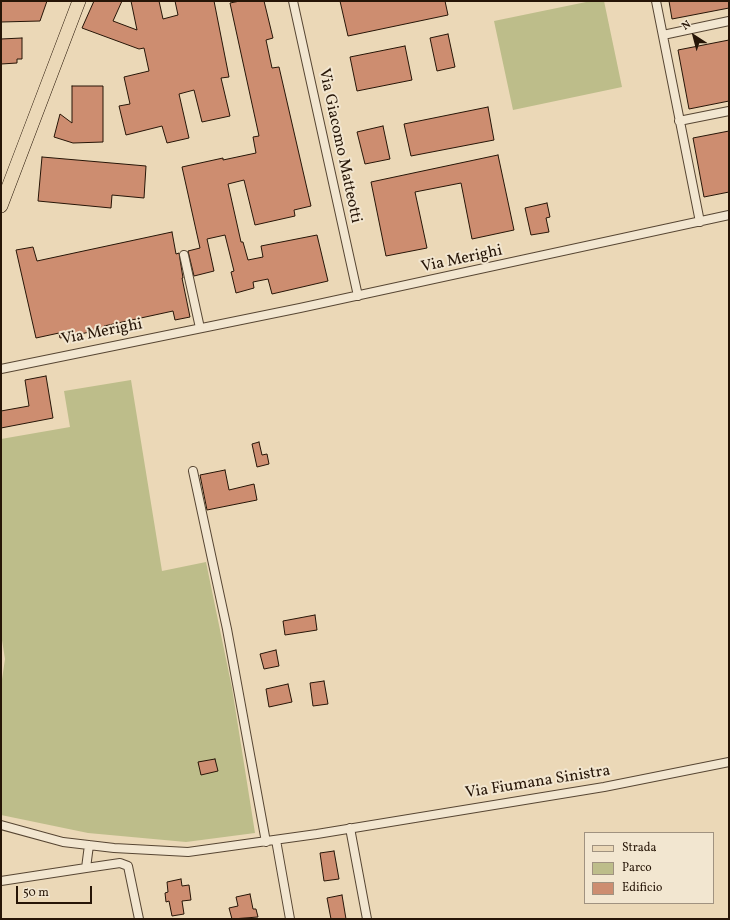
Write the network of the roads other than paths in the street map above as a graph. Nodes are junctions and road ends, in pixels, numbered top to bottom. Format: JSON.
{"nodes":[{"id":1,"x":79,"y":1,"type":"edge"},
{"id":2,"x":293,"y":1,"type":"edge"},
{"id":3,"x":656,"y":1,"type":"edge"},
{"id":4,"x":729,"y":21,"type":"edge"},
{"id":5,"x":663,"y":35,"type":"junction"},
{"id":6,"x":729,"y":111,"type":"edge"},
{"id":7,"x":679,"y":121,"type":"junction"},
{"id":8,"x":1,"y":206,"type":"edge"},
{"id":9,"x":729,"y":215,"type":"edge"},
{"id":10,"x":700,"y":222,"type":"junction"},
{"id":11,"x":184,"y":255,"type":"dead end"},
{"id":12,"x":358,"y":296,"type":"junction"},
{"id":13,"x":200,"y":328,"type":"junction"},
{"id":14,"x":3,"y":367,"type":"edge"},
{"id":15,"x":193,"y":471,"type":"dead end"},
{"id":16,"x":729,"y":762,"type":"edge"},
{"id":17,"x":1,"y":825,"type":"edge"},
{"id":18,"x":350,"y":828,"type":"junction"},
{"id":19,"x":276,"y":840,"type":"junction"},
{"id":20,"x":266,"y":842,"type":"junction"},
{"id":21,"x":89,"y":845,"type":"junction"},
{"id":22,"x":86,"y":868,"type":"junction"},
{"id":23,"x":1,"y":881,"type":"edge"},
{"id":24,"x":138,"y":919,"type":"edge"},
{"id":25,"x":290,"y":919,"type":"edge"},
{"id":26,"x":367,"y":919,"type":"edge"}],
"edges":[{"from":1,"to":8,"type":"main road"},
{"from":2,"to":12,"type":"street","name":"Via Giacomo Matteotti"},
{"from":3,"to":5,"type":"street"},
{"from":4,"to":5,"type":"street"},
{"from":5,"to":7,"type":"street"},
{"from":6,"to":7,"type":"street"},
{"from":7,"to":10,"type":"street"},
{"from":9,"to":10,"type":"street","name":"Via Merighi"},
{"from":10,"to":12,"type":"street","name":"Via Merighi"},
{"from":11,"to":13,"type":"street"},
{"from":12,"to":13,"type":"street","name":"Via Merighi"},
{"from":13,"to":14,"type":"street","name":"Via Merighi"},
{"from":15,"to":20,"type":"street"},
{"from":16,"to":18,"type":"street","name":"Via Fiumana Sinistra"},
{"from":17,"to":21,"type":"street","name":"Via Fiumana Sinistra"},
{"from":18,"to":19,"type":"street","name":"Via Fiumana Sinistra"},
{"from":18,"to":26,"type":"street"},
{"from":19,"to":20,"type":"street","name":"Via Fiumana Sinistra"},
{"from":19,"to":25,"type":"street"},
{"from":20,"to":21,"type":"street","name":"Via Fiumana Sinistra"},
{"from":21,"to":22,"type":"street"},
{"from":22,"to":23,"type":"street"},
{"from":22,"to":24,"type":"street"}]}
